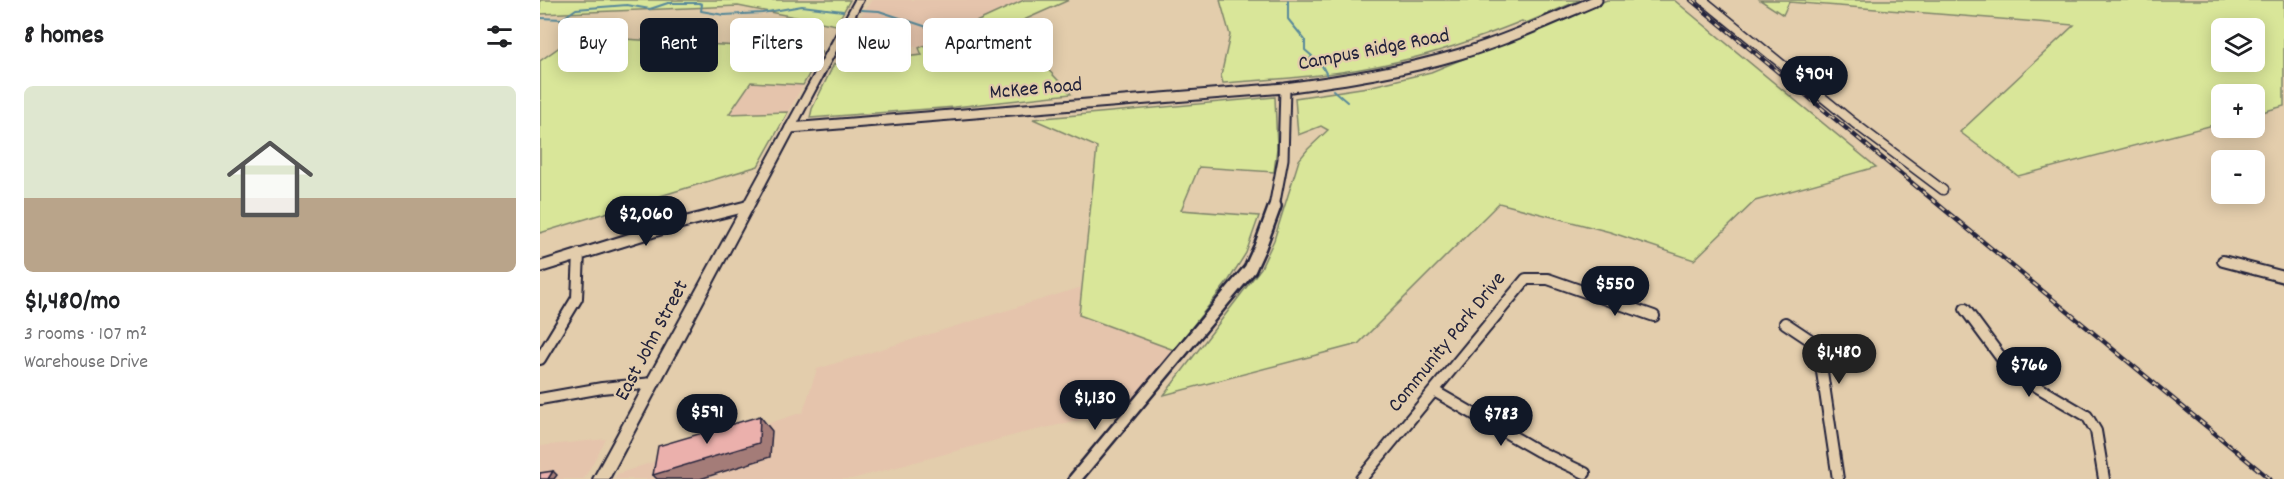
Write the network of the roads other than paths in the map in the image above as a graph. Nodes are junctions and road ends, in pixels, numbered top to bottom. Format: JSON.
{"nodes":[{"id":1,"x":859,"y":0,"type":"edge"},
{"id":2,"x":1597,"y":0,"type":"edge"},
{"id":3,"x":1703,"y":0,"type":"edge"},
{"id":4,"x":1285,"y":88,"type":"junction"},
{"id":5,"x":790,"y":128,"type":"junction"},
{"id":6,"x":1943,"y":190,"type":"dead end"},
{"id":7,"x":748,"y":206,"type":"junction"},
{"id":8,"x":579,"y":254,"type":"junction"},
{"id":9,"x":2223,"y":261,"type":"dead end"},
{"id":10,"x":540,"y":267,"type":"edge"},
{"id":11,"x":2284,"y":278,"type":"edge"},
{"id":12,"x":1965,"y":309,"type":"dead end"},
{"id":13,"x":1654,"y":316,"type":"dead end"},
{"id":14,"x":1785,"y":323,"type":"dead end"},
{"id":15,"x":540,"y":359,"type":"edge"},
{"id":16,"x":653,"y":383,"type":"junction"},
{"id":17,"x":1434,"y":391,"type":"junction"},
{"id":18,"x":540,"y":399,"type":"edge"},
{"id":19,"x":1584,"y":473,"type":"dead end"},
{"id":20,"x":601,"y":479,"type":"edge"},
{"id":21,"x":1075,"y":479,"type":"edge"},
{"id":22,"x":1361,"y":479,"type":"edge"},
{"id":23,"x":1838,"y":479,"type":"edge"},
{"id":24,"x":2104,"y":479,"type":"edge"}],
"edges":[{"from":1,"to":5,"type":"main road","name":"East John Street"},
{"from":2,"to":4,"type":"street","name":"Campus Ridge Road"},
{"from":3,"to":6,"type":"street"},
{"from":4,"to":5,"type":"street","name":"McKee Road"},
{"from":4,"to":21,"type":"street","name":"Campus Ridge Road"},
{"from":5,"to":7,"type":"main road","name":"East John Street"},
{"from":7,"to":8,"type":"street"},
{"from":7,"to":16,"type":"main road","name":"East John Street"},
{"from":8,"to":10,"type":"street"},
{"from":8,"to":15,"type":"street"},
{"from":9,"to":11,"type":"street"},
{"from":12,"to":24,"type":"street"},
{"from":13,"to":17,"type":"street","name":"Community Park Drive"},
{"from":14,"to":23,"type":"street"},
{"from":16,"to":18,"type":"street"},
{"from":16,"to":20,"type":"main road","name":"East John Street"},
{"from":17,"to":19,"type":"street"},
{"from":17,"to":22,"type":"street","name":"Community Park Drive"}]}
